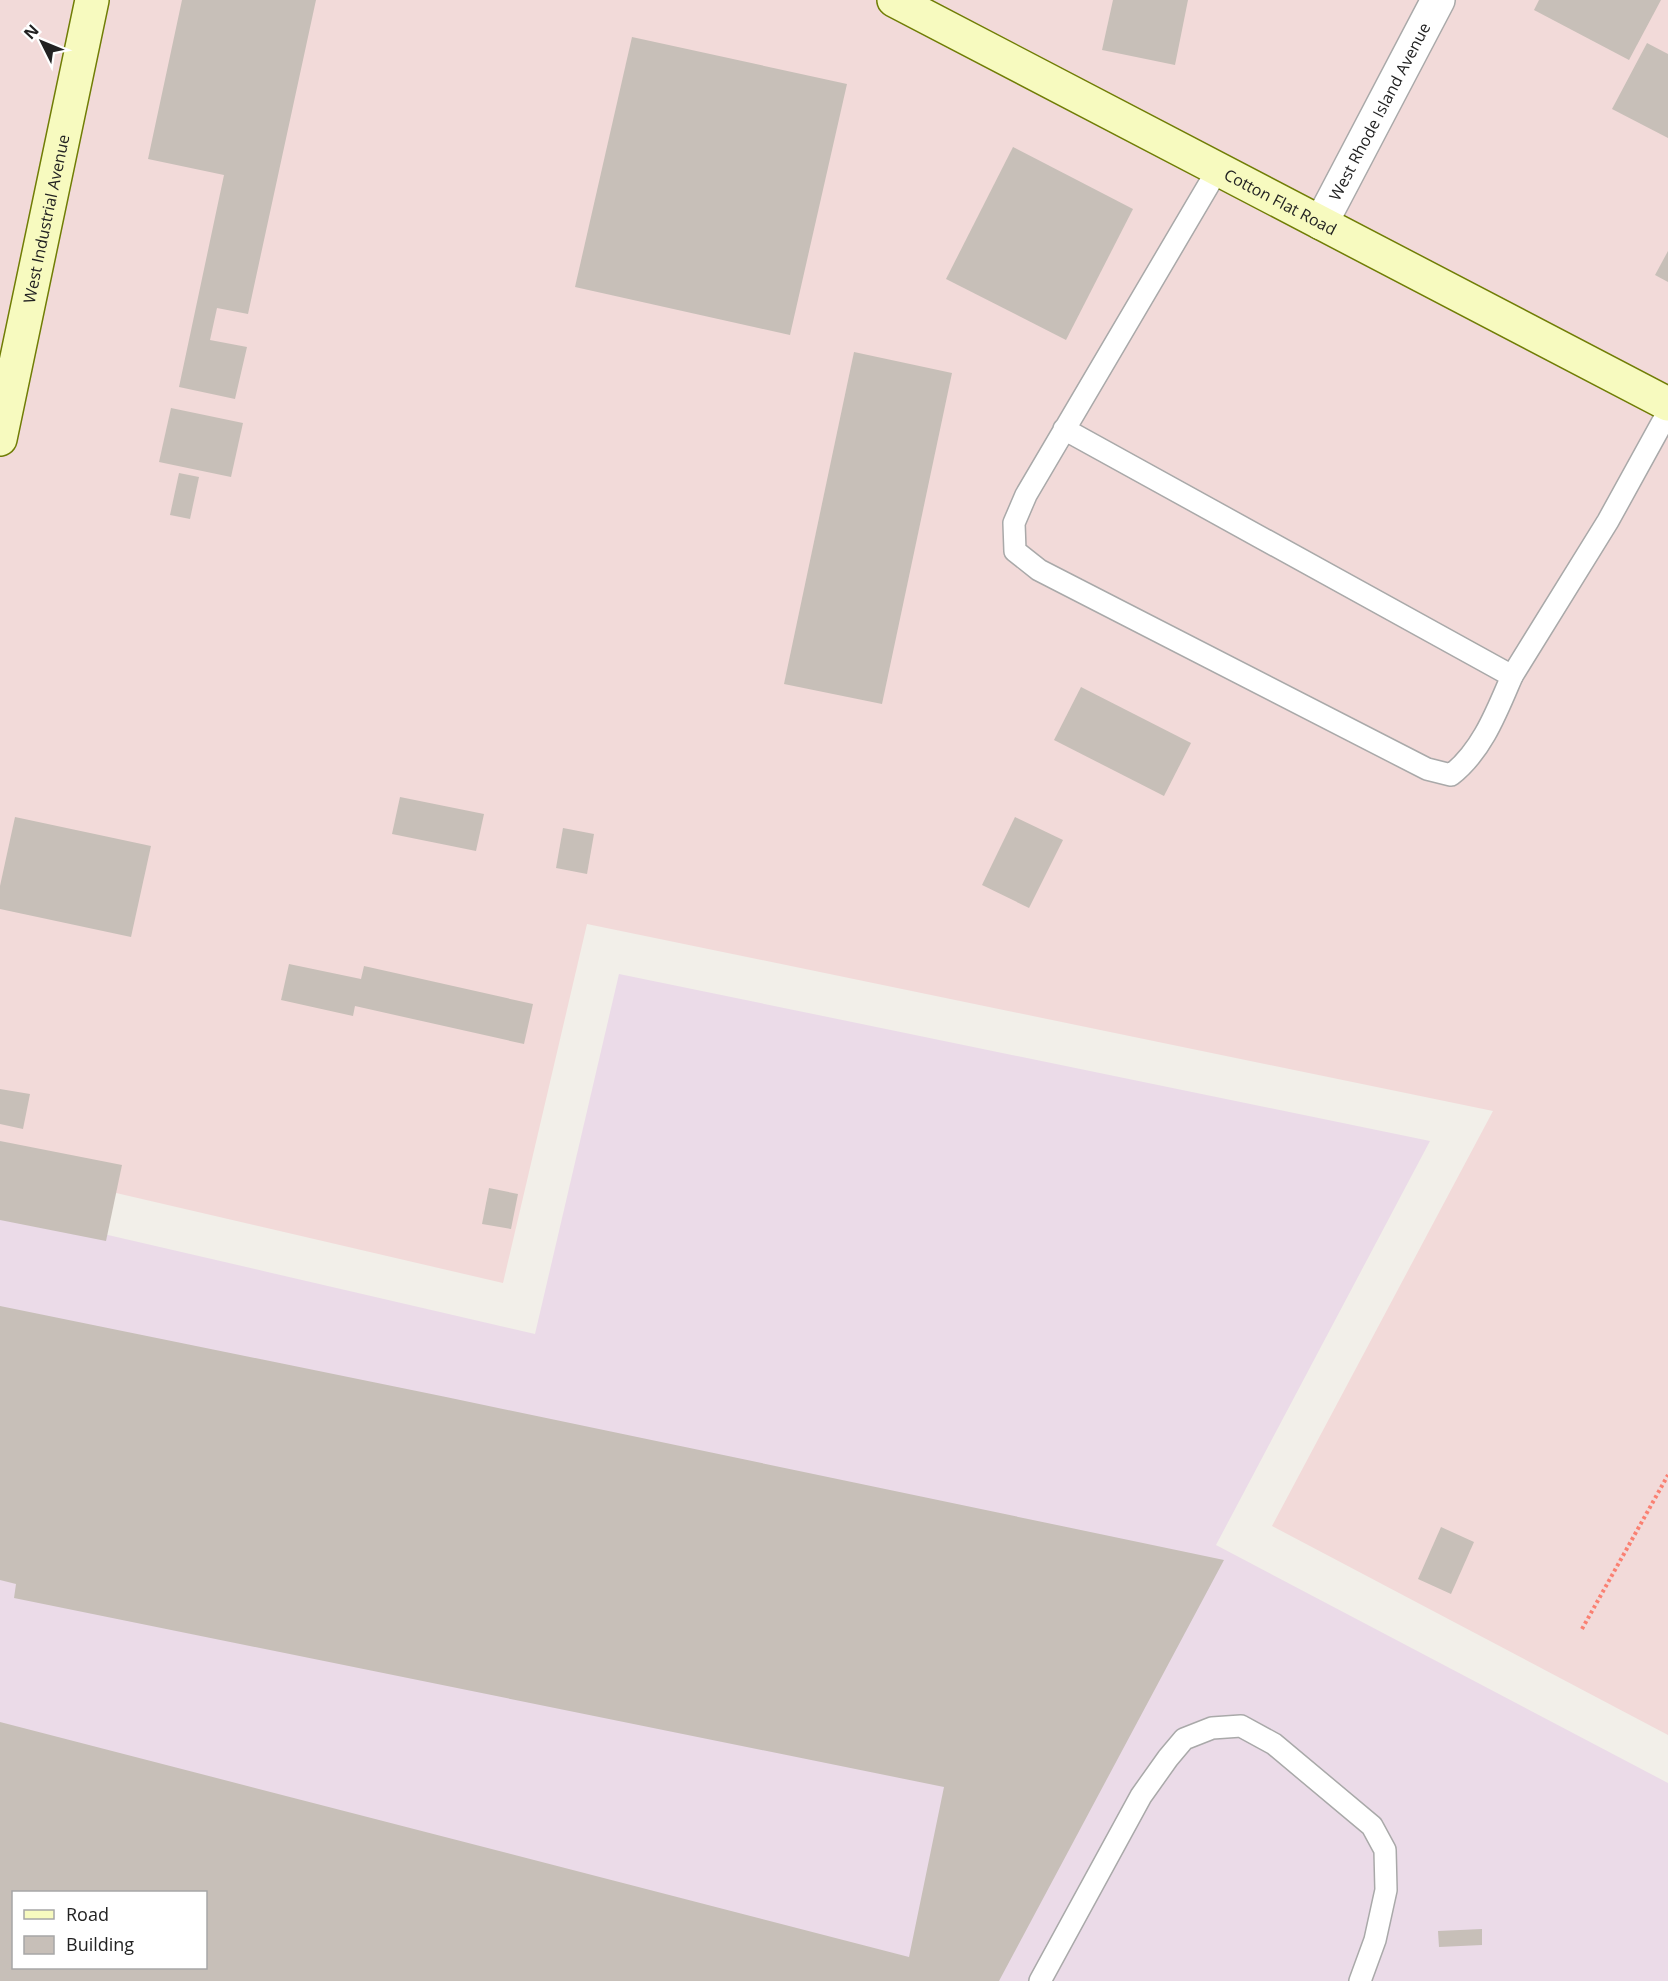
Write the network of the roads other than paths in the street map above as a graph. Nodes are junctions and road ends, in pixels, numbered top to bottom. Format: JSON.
{"nodes":[{"id":1,"x":92,"y":0,"type":"edge"},
{"id":2,"x":894,"y":0,"type":"edge"},
{"id":3,"x":1438,"y":0,"type":"edge"},
{"id":4,"x":1218,"y":169,"type":"junction"},
{"id":5,"x":1321,"y":223,"type":"junction"},
{"id":6,"x":1668,"y":404,"type":"edge"},
{"id":7,"x":1668,"y":412,"type":"edge"},
{"id":8,"x":1064,"y":429,"type":"junction"},
{"id":9,"x":0,"y":439,"type":"edge"},
{"id":10,"x":1512,"y":676,"type":"junction"},
{"id":11,"x":1040,"y":1981,"type":"edge"},
{"id":12,"x":1360,"y":1981,"type":"edge"}],
"edges":[{"from":1,"to":9,"type":"street","name":"West Industrial Avenue"},
{"from":2,"to":4,"type":"street","name":"Cotton Flat Road"},
{"from":3,"to":5,"type":"street","name":"West Rhode Island Avenue"},
{"from":4,"to":5,"type":"street","name":"Cotton Flat Road"},
{"from":4,"to":8,"type":"lane"},
{"from":5,"to":6,"type":"street","name":"Cotton Flat Road"},
{"from":7,"to":10,"type":"lane"},
{"from":8,"to":10,"type":"lane"},
{"from":8,"to":10,"type":"lane"},
{"from":11,"to":12,"type":"lane"}]}
